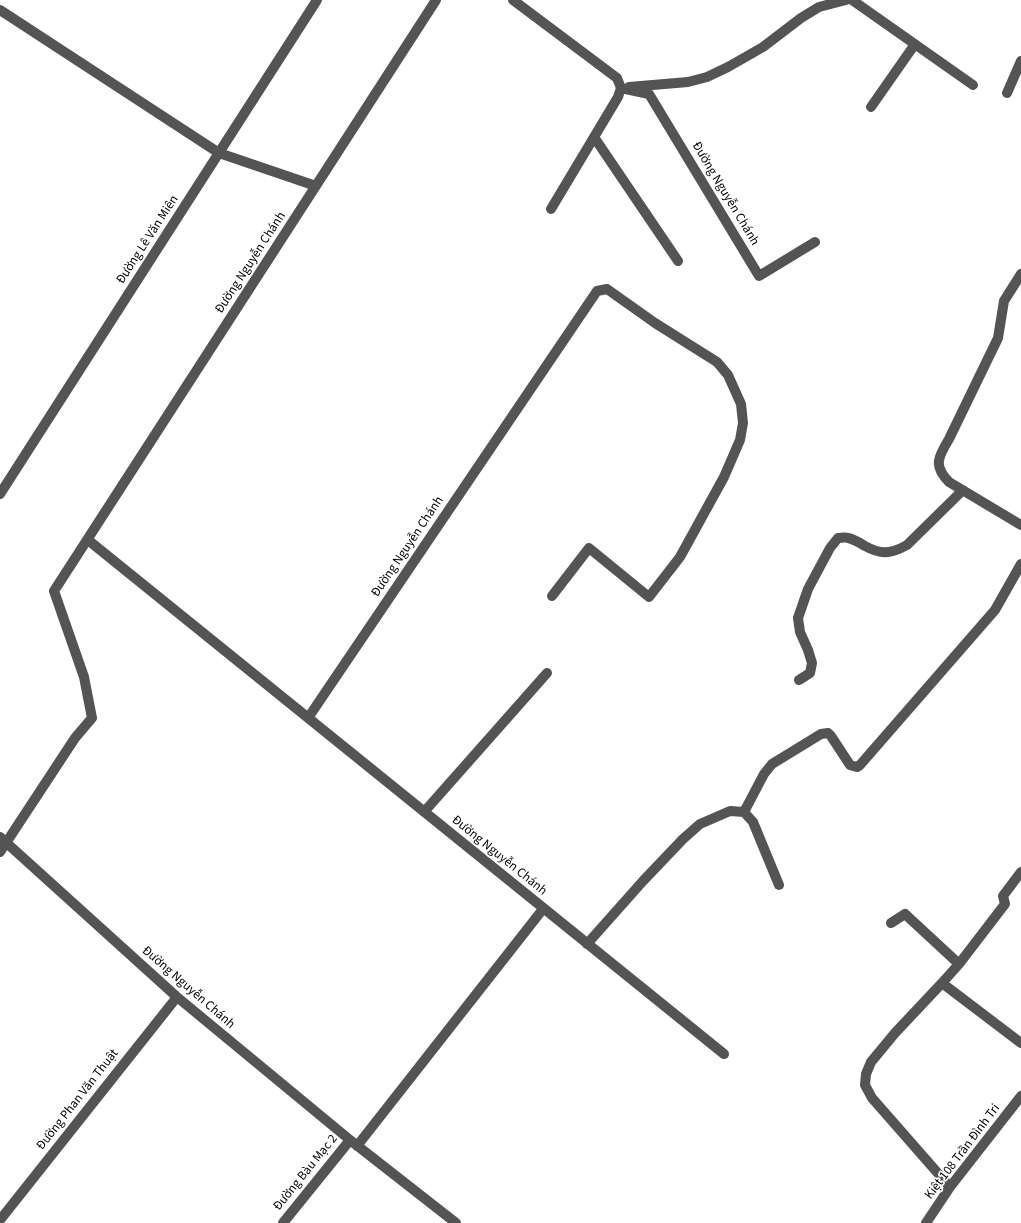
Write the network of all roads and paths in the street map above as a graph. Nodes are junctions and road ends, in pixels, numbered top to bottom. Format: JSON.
{"nodes":[{"id":1,"x":317,"y":0,"type":"edge"},
{"id":2,"x":436,"y":0,"type":"edge"},
{"id":3,"x":513,"y":0,"type":"edge"},
{"id":4,"x":846,"y":0,"type":"edge"},
{"id":5,"x":852,"y":0,"type":"edge"},
{"id":6,"x":0,"y":10,"type":"edge"},
{"id":7,"x":915,"y":44,"type":"junction"},
{"id":8,"x":1021,"y":61,"type":"edge"},
{"id":9,"x":973,"y":85,"type":"dead end"},
{"id":10,"x":621,"y":88,"type":"junction"},
{"id":11,"x":1007,"y":93,"type":"dead end"},
{"id":12,"x":871,"y":107,"type":"dead end"},
{"id":13,"x":594,"y":137,"type":"junction"},
{"id":14,"x":219,"y":153,"type":"junction"},
{"id":15,"x":316,"y":186,"type":"junction"},
{"id":16,"x":551,"y":209,"type":"dead end"},
{"id":17,"x":815,"y":242,"type":"dead end"},
{"id":18,"x":678,"y":261,"type":"dead end"},
{"id":19,"x":1021,"y":274,"type":"edge"},
{"id":20,"x":963,"y":490,"type":"junction"},
{"id":21,"x":0,"y":494,"type":"edge"},
{"id":22,"x":1021,"y":525,"type":"edge"},
{"id":23,"x":88,"y":540,"type":"junction"},
{"id":24,"x":1021,"y":564,"type":"edge"},
{"id":25,"x":552,"y":596,"type":"dead end"},
{"id":26,"x":546,"y":673,"type":"dead end"},
{"id":27,"x":799,"y":680,"type":"dead end"},
{"id":28,"x":308,"y":718,"type":"junction"},
{"id":29,"x":424,"y":812,"type":"junction"},
{"id":30,"x":744,"y":812,"type":"junction"},
{"id":31,"x":4,"y":840,"type":"edge"},
{"id":32,"x":0,"y":852,"type":"edge"},
{"id":33,"x":1021,"y":872,"type":"edge"},
{"id":34,"x":779,"y":885,"type":"dead end"},
{"id":35,"x":543,"y":908,"type":"junction"},
{"id":36,"x":891,"y":923,"type":"dead end"},
{"id":37,"x":587,"y":944,"type":"junction"},
{"id":38,"x":959,"y":964,"type":"junction"},
{"id":39,"x":942,"y":983,"type":"junction"},
{"id":40,"x":177,"y":997,"type":"junction"},
{"id":41,"x":1021,"y":1043,"type":"edge"},
{"id":42,"x":724,"y":1054,"type":"dead end"},
{"id":43,"x":1021,"y":1096,"type":"edge"},
{"id":44,"x":354,"y":1142,"type":"junction"},
{"id":45,"x":950,"y":1187,"type":"junction"},
{"id":46,"x":0,"y":1220,"type":"edge"},
{"id":47,"x":283,"y":1223,"type":"edge"},
{"id":48,"x":456,"y":1223,"type":"edge"},
{"id":49,"x":926,"y":1223,"type":"edge"}],
"edges":[{"from":1,"to":14,"type":"street","name":"Đường Lê Văn Miên"},
{"from":2,"to":15,"type":"street","name":"Đường Nguyễn Chánh"},
{"from":3,"to":10,"type":"street"},
{"from":4,"to":10,"type":"street"},
{"from":5,"to":7,"type":"street"},
{"from":6,"to":14,"type":"street"},
{"from":7,"to":9,"type":"street"},
{"from":7,"to":12,"type":"street"},
{"from":8,"to":11,"type":"street"},
{"from":10,"to":13,"type":"street"},
{"from":10,"to":17,"type":"street","name":"Đường Nguyễn Chánh"},
{"from":13,"to":16,"type":"street"},
{"from":13,"to":18,"type":"street"},
{"from":14,"to":15,"type":"street"},
{"from":14,"to":21,"type":"street","name":"Đường Lê Văn Miên"},
{"from":15,"to":23,"type":"street","name":"Đường Nguyễn Chánh"},
{"from":19,"to":20,"type":"street"},
{"from":20,"to":22,"type":"street"},
{"from":20,"to":27,"type":"street"},
{"from":23,"to":28,"type":"street","name":"Đường Nguyễn Chánh"},
{"from":23,"to":31,"type":"street","name":"Đường Nguyễn Chánh"},
{"from":24,"to":30,"type":"street"},
{"from":25,"to":28,"type":"street","name":"Đường Nguyễn Chánh"},
{"from":26,"to":29,"type":"street"},
{"from":28,"to":29,"type":"street","name":"Đường Nguyễn Chánh"},
{"from":29,"to":35,"type":"street","name":"Đường Nguyễn Chánh"},
{"from":30,"to":34,"type":"street"},
{"from":30,"to":37,"type":"street"},
{"from":31,"to":32,"type":"street"},
{"from":31,"to":40,"type":"street","name":"Đường Nguyễn Chánh"},
{"from":33,"to":38,"type":"street"},
{"from":35,"to":37,"type":"street","name":"Đường Nguyễn Chánh"},
{"from":35,"to":44,"type":"street","name":"Đường Nguyễn Chánh"},
{"from":36,"to":38,"type":"street"},
{"from":37,"to":42,"type":"street","name":"Đường Nguyễn Chánh"},
{"from":38,"to":39,"type":"street"},
{"from":39,"to":41,"type":"street"},
{"from":39,"to":45,"type":"street"},
{"from":40,"to":44,"type":"street","name":"Đường Nguyễn Chánh"},
{"from":40,"to":46,"type":"street","name":"Đường Phan Văn Thuật"},
{"from":43,"to":45,"type":"street","name":"Kiệt 108 Trần Đình Tri"},
{"from":44,"to":47,"type":"street","name":"Đường Bàu Mạc 2"},
{"from":44,"to":48,"type":"street","name":"Đường Nguyễn Chánh"},
{"from":45,"to":49,"type":"street","name":"Kiệt 108 Trần Đình Tri"}]}
